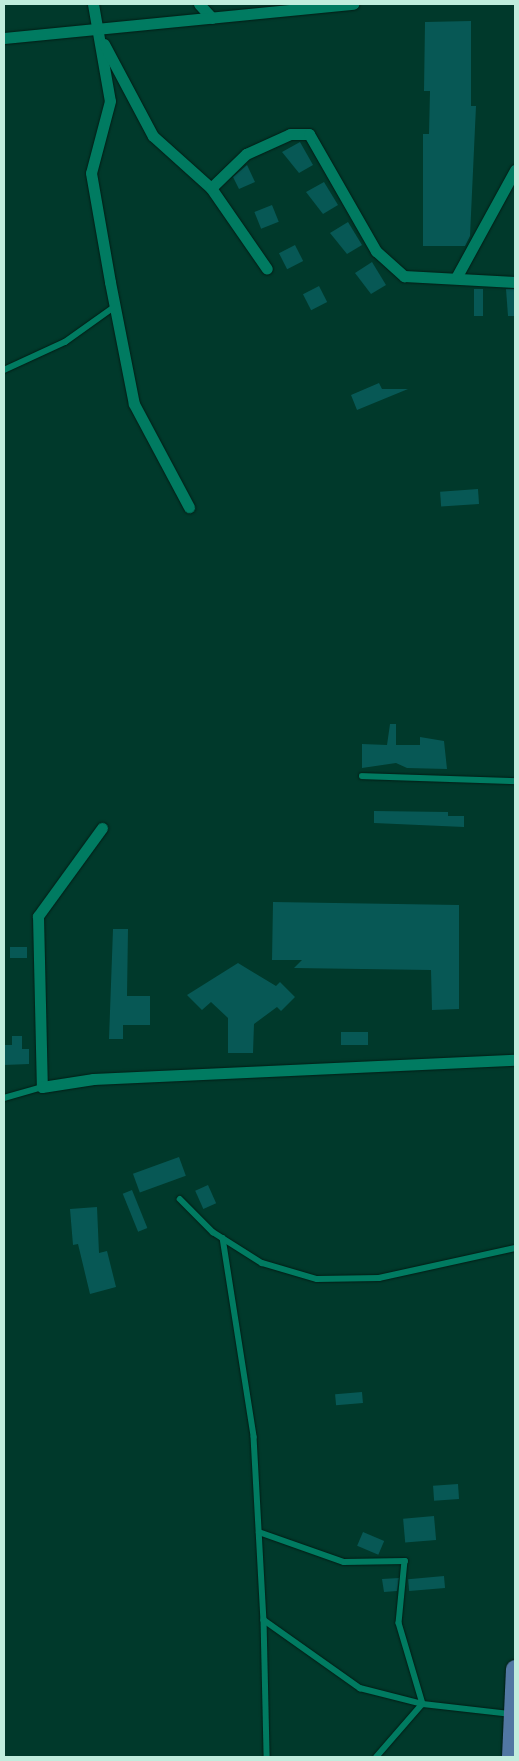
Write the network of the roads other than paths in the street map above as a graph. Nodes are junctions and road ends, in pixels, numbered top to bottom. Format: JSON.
{"nodes":[{"id":1,"x":93,"y":4,"type":"edge"},
{"id":2,"x":199,"y":4,"type":"edge"},
{"id":3,"x":353,"y":4,"type":"edge"},
{"id":4,"x":212,"y":18,"type":"junction"},
{"id":5,"x":97,"y":29,"type":"junction"},
{"id":6,"x":4,"y":38,"type":"edge"},
{"id":7,"x":515,"y":170,"type":"edge"},
{"id":8,"x":211,"y":188,"type":"junction"},
{"id":9,"x":267,"y":269,"type":"dead end"},
{"id":10,"x":457,"y":276,"type":"junction"},
{"id":11,"x":515,"y":282,"type":"edge"},
{"id":12,"x":115,"y":306,"type":"junction"},
{"id":13,"x":4,"y":370,"type":"edge"},
{"id":14,"x":189,"y":507,"type":"dead end"},
{"id":15,"x":362,"y":776,"type":"dead end"},
{"id":16,"x":515,"y":781,"type":"edge"},
{"id":17,"x":102,"y":828,"type":"dead end"},
{"id":18,"x":515,"y":1060,"type":"edge"},
{"id":19,"x":42,"y":1087,"type":"junction"},
{"id":20,"x":4,"y":1098,"type":"edge"},
{"id":21,"x":180,"y":1200,"type":"dead end"},
{"id":22,"x":223,"y":1238,"type":"junction"},
{"id":23,"x":515,"y":1248,"type":"edge"},
{"id":24,"x":259,"y":1532,"type":"junction"},
{"id":25,"x":264,"y":1620,"type":"junction"},
{"id":26,"x":515,"y":1669,"type":"edge"},
{"id":27,"x":423,"y":1704,"type":"junction"},
{"id":28,"x":513,"y":1714,"type":"junction"},
{"id":29,"x":267,"y":1757,"type":"edge"},
{"id":30,"x":377,"y":1757,"type":"edge"},
{"id":31,"x":511,"y":1757,"type":"edge"}],
"edges":[{"from":1,"to":5,"type":"street"},
{"from":2,"to":4,"type":"street"},
{"from":3,"to":4,"type":"street"},
{"from":4,"to":5,"type":"street"},
{"from":5,"to":6,"type":"street"},
{"from":5,"to":8,"type":"street"},
{"from":5,"to":12,"type":"street"},
{"from":7,"to":10,"type":"street"},
{"from":8,"to":9,"type":"street"},
{"from":8,"to":10,"type":"street"},
{"from":10,"to":11,"type":"street"},
{"from":12,"to":13,"type":"lane"},
{"from":12,"to":14,"type":"street"},
{"from":15,"to":16,"type":"lane"},
{"from":17,"to":19,"type":"street"},
{"from":18,"to":19,"type":"street"},
{"from":19,"to":20,"type":"lane"},
{"from":21,"to":22,"type":"lane"},
{"from":22,"to":23,"type":"lane"},
{"from":22,"to":24,"type":"lane"},
{"from":24,"to":25,"type":"lane"},
{"from":24,"to":27,"type":"lane"},
{"from":25,"to":27,"type":"lane"},
{"from":25,"to":29,"type":"lane"},
{"from":26,"to":28,"type":"main road"},
{"from":27,"to":28,"type":"lane"},
{"from":27,"to":30,"type":"lane"},
{"from":28,"to":31,"type":"main road"}]}
